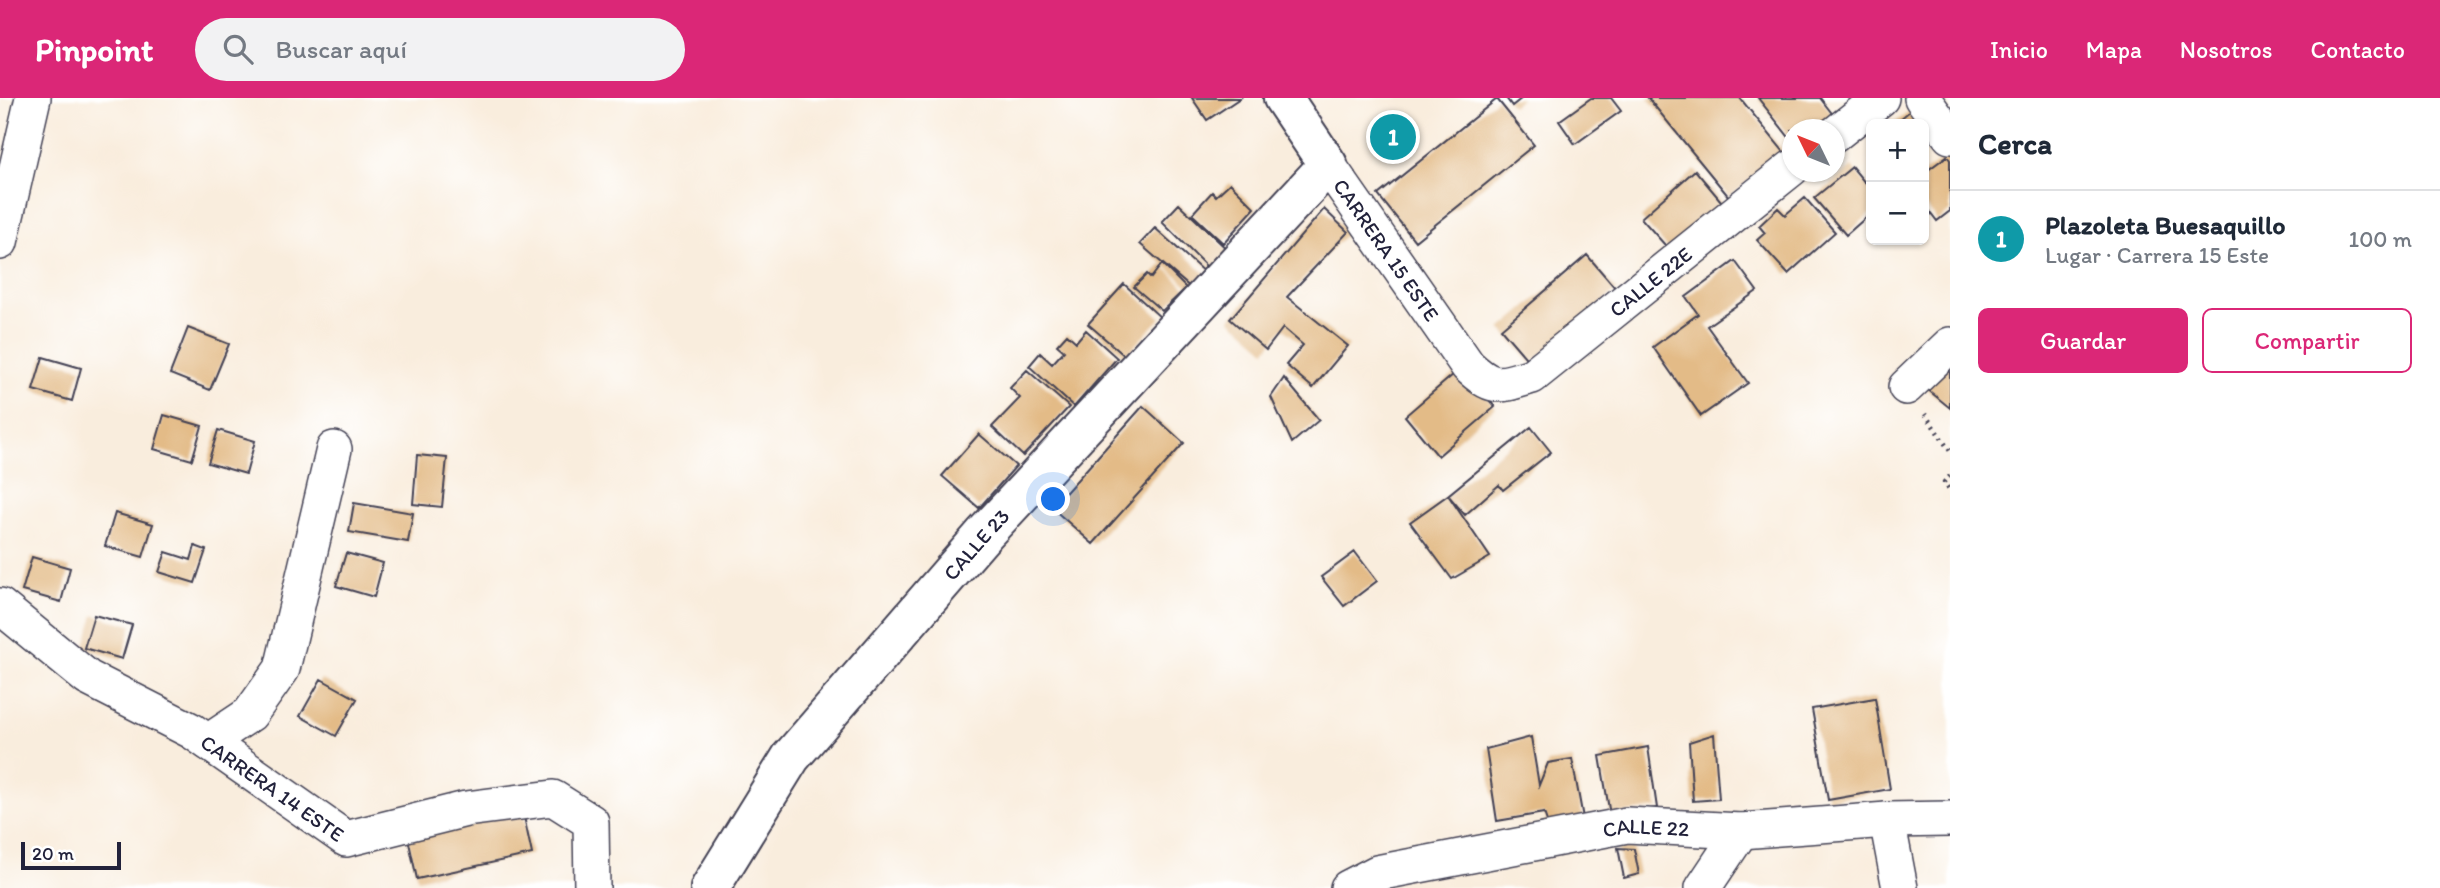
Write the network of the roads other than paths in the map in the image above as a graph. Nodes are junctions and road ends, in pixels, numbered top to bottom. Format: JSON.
{"nodes":[{"id":1,"x":33,"y":98,"type":"edge"},
{"id":2,"x":1283,"y":98,"type":"edge"},
{"id":3,"x":1881,"y":98,"type":"edge"},
{"id":4,"x":1922,"y":98,"type":"edge"},
{"id":5,"x":1845,"y":127,"type":"edge"},
{"id":6,"x":1950,"y":136,"type":"edge"},
{"id":7,"x":1328,"y":164,"type":"junction"},
{"id":8,"x":1782,"y":178,"type":"edge"},
{"id":9,"x":0,"y":242,"type":"edge"},
{"id":10,"x":1950,"y":345,"type":"edge"},
{"id":11,"x":1504,"y":385,"type":"joint"},
{"id":12,"x":1906,"y":387,"type":"road end"},
{"id":13,"x":334,"y":449,"type":"dead end"},
{"id":14,"x":0,"y":606,"type":"edge"},
{"id":15,"x":208,"y":742,"type":"junction"},
{"id":16,"x":1950,"y":819,"type":"edge"},
{"id":17,"x":1887,"y":820,"type":"junction"},
{"id":18,"x":1741,"y":831,"type":"junction"},
{"id":19,"x":592,"y":888,"type":"edge"},
{"id":20,"x":710,"y":888,"type":"edge"},
{"id":21,"x":1349,"y":888,"type":"edge"},
{"id":22,"x":1703,"y":888,"type":"edge"},
{"id":23,"x":1900,"y":888,"type":"edge"}],
"edges":[{"from":1,"to":9,"type":"street"},
{"from":2,"to":7,"type":"street","name":"CARRERA 15 ESTE"},
{"from":3,"to":5,"type":"street"},
{"from":4,"to":6,"type":"street"},
{"from":7,"to":11,"type":"street","name":"CARRERA 15 ESTE"},
{"from":7,"to":20,"type":"street","name":"CALLE 23"},
{"from":8,"to":11,"type":"street","name":"CALLE 22E"},
{"from":10,"to":12,"type":"street"},
{"from":13,"to":15,"type":"street"},
{"from":14,"to":15,"type":"street","name":"CARRERA 14 ESTE"},
{"from":15,"to":19,"type":"street","name":"CARRERA 14 ESTE"},
{"from":16,"to":17,"type":"street","name":"CALLE 22"},
{"from":17,"to":18,"type":"street","name":"CALLE 22"},
{"from":17,"to":23,"type":"street"},
{"from":18,"to":21,"type":"street","name":"CALLE 22"},
{"from":18,"to":22,"type":"street"}]}
